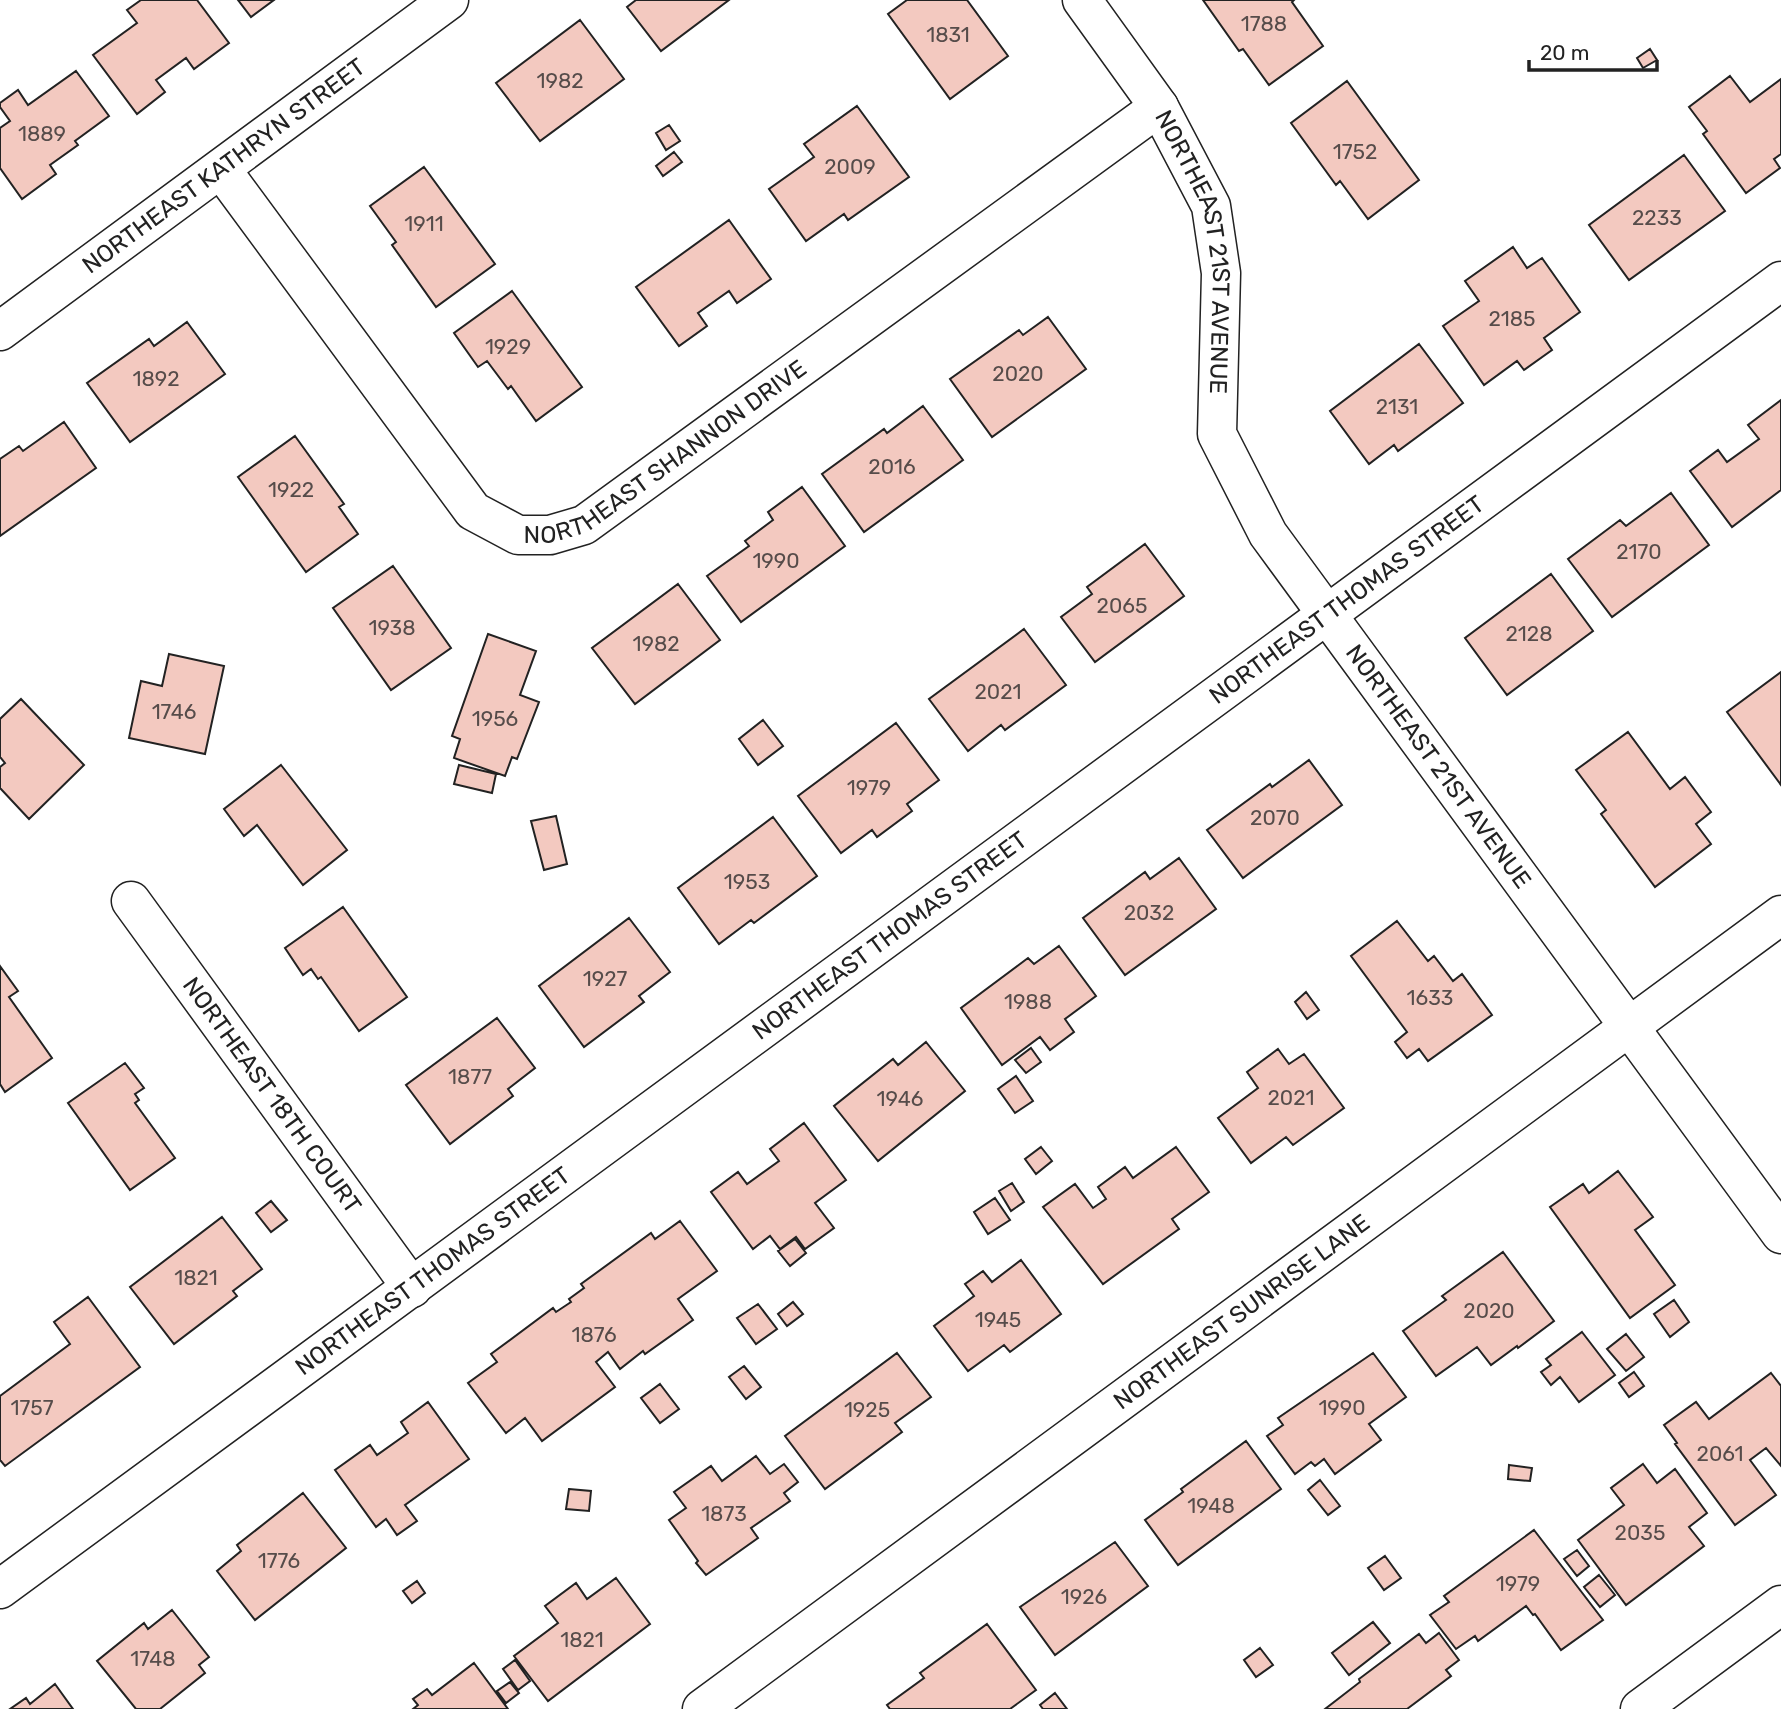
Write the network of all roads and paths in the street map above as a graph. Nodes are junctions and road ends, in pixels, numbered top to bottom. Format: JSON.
{"nodes":[{"id":1,"x":449,"y":0,"type":"edge"},
{"id":2,"x":1082,"y":0,"type":"edge"},
{"id":3,"x":1159,"y":107,"type":"junction"},
{"id":4,"x":220,"y":169,"type":"junction"},
{"id":5,"x":1781,"y":281,"type":"edge"},
{"id":6,"x":0,"y":331,"type":"edge"},
{"id":7,"x":1326,"y":613,"type":"junction"},
{"id":8,"x":131,"y":901,"type":"dead end"},
{"id":9,"x":1781,"y":915,"type":"edge"},
{"id":10,"x":1629,"y":1027,"type":"junction"},
{"id":11,"x":1781,"y":1234,"type":"edge"},
{"id":12,"x":412,"y":1288,"type":"junction"},
{"id":13,"x":0,"y":1589,"type":"edge"},
{"id":14,"x":1781,"y":1605,"type":"edge"},
{"id":15,"x":702,"y":1709,"type":"edge"},
{"id":16,"x":1640,"y":1709,"type":"edge"}],
"edges":[{"from":1,"to":4,"type":"street","name":"NORTHEAST KATHRYN STREET"},
{"from":2,"to":3,"type":"street","name":"NORTHEAST 21ST AVENUE"},
{"from":3,"to":4,"type":"street","name":"NORTHEAST SHANNON DRIVE"},
{"from":3,"to":7,"type":"street","name":"NORTHEAST 21ST AVENUE"},
{"from":4,"to":6,"type":"street","name":"NORTHEAST KATHRYN STREET"},
{"from":5,"to":7,"type":"street","name":"NORTHEAST THOMAS STREET"},
{"from":7,"to":10,"type":"street","name":"NORTHEAST 21ST AVENUE"},
{"from":7,"to":12,"type":"street","name":"NORTHEAST THOMAS STREET"},
{"from":8,"to":12,"type":"street","name":"NORTHEAST 18TH COURT"},
{"from":9,"to":10,"type":"street","name":"NORTHEAST SUNRISE LANE"},
{"from":10,"to":11,"type":"street","name":"NORTHEAST 21ST AVENUE"},
{"from":10,"to":15,"type":"street","name":"NORTHEAST SUNRISE LANE"},
{"from":12,"to":13,"type":"street","name":"NORTHEAST THOMAS STREET"},
{"from":14,"to":16,"type":"street"}]}
